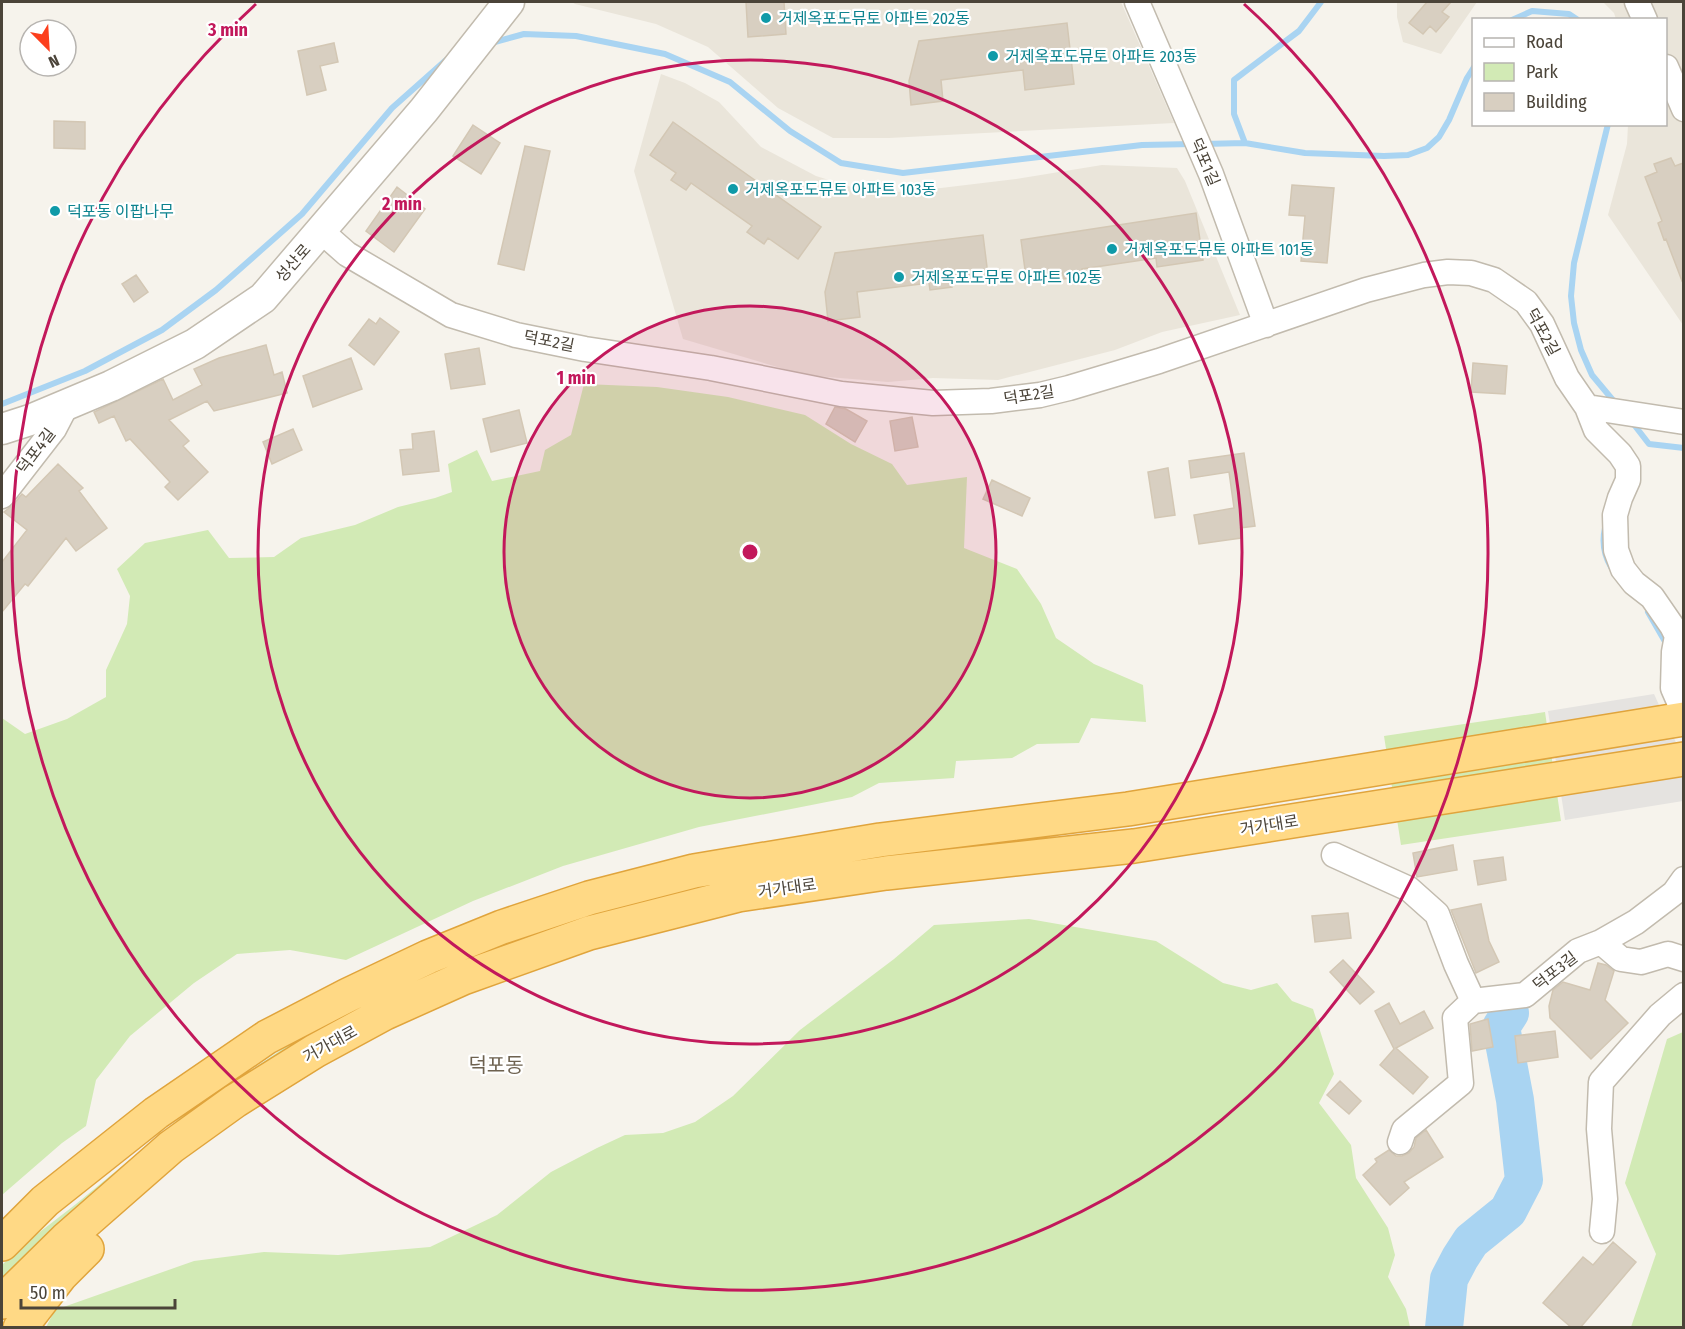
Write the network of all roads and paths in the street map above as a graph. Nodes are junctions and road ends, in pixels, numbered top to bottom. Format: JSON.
{"nodes":[{"id":1,"x":1137,"y":2,"type":"edge"},
{"id":2,"x":1637,"y":2,"type":"edge"},
{"id":3,"x":507,"y":3,"type":"edge"},
{"id":4,"x":1644,"y":18,"type":"edge"},
{"id":5,"x":1667,"y":72,"type":"edge"},
{"id":6,"x":1683,"y":109,"type":"edge"},
{"id":7,"x":321,"y":231,"type":"junction"},
{"id":8,"x":1266,"y":325,"type":"junction"},
{"id":9,"x":67,"y":404,"type":"junction"},
{"id":10,"x":1587,"y":408,"type":"junction"},
{"id":11,"x":1683,"y":422,"type":"edge"},
{"id":12,"x":2,"y":429,"type":"edge"},
{"id":13,"x":2,"y":496,"type":"edge"},
{"id":14,"x":1683,"y":712,"type":"edge"},
{"id":15,"x":1683,"y":719,"type":"edge"},
{"id":16,"x":1683,"y":759,"type":"edge"},
{"id":17,"x":1334,"y":855,"type":"dead end"},
{"id":18,"x":1683,"y":879,"type":"edge"},
{"id":19,"x":1601,"y":942,"type":"junction"},
{"id":20,"x":1683,"y":959,"type":"edge"},
{"id":21,"x":1683,"y":995,"type":"edge"},
{"id":22,"x":1473,"y":1001,"type":"junction"},
{"id":23,"x":315,"y":1051,"type":"junction"},
{"id":24,"x":1400,"y":1142,"type":"dead end"},
{"id":25,"x":45,"y":1201,"type":"junction"},
{"id":26,"x":2,"y":1221,"type":"edge"},
{"id":27,"x":1602,"y":1231,"type":"dead end"},
{"id":28,"x":2,"y":1244,"type":"edge"},
{"id":29,"x":2,"y":1302,"type":"edge"},
{"id":30,"x":20,"y":1328,"type":"edge"}],
"edges":[{"from":1,"to":8,"type":"street","name":"덕포1길"},
{"from":2,"to":4,"type":"street"},
{"from":3,"to":7,"type":"street","name":"성산로"},
{"from":5,"to":6,"type":"street"},
{"from":7,"to":8,"type":"street","name":"덕포2길"},
{"from":7,"to":9,"type":"street","name":"성산로"},
{"from":8,"to":10,"type":"street","name":"덕포2길"},
{"from":9,"to":12,"type":"street","name":"성산로"},
{"from":9,"to":13,"type":"street","name":"덕포4길"},
{"from":10,"to":11,"type":"street"},
{"from":10,"to":14,"type":"street"},
{"from":15,"to":25,"type":"highway","name":"거가대로"},
{"from":16,"to":23,"type":"highway","name":"거가대로"},
{"from":17,"to":22,"type":"street"},
{"from":18,"to":19,"type":"street","name":"덕포3길"},
{"from":19,"to":20,"type":"street"},
{"from":19,"to":22,"type":"street","name":"덕포3길"},
{"from":21,"to":27,"type":"street"},
{"from":22,"to":24,"type":"street"},
{"from":23,"to":29,"type":"highway","name":"거가대로"},
{"from":23,"to":30,"type":"highway"},
{"from":25,"to":26,"type":"highway"},
{"from":25,"to":28,"type":"highway","name":"거가대로"}]}
